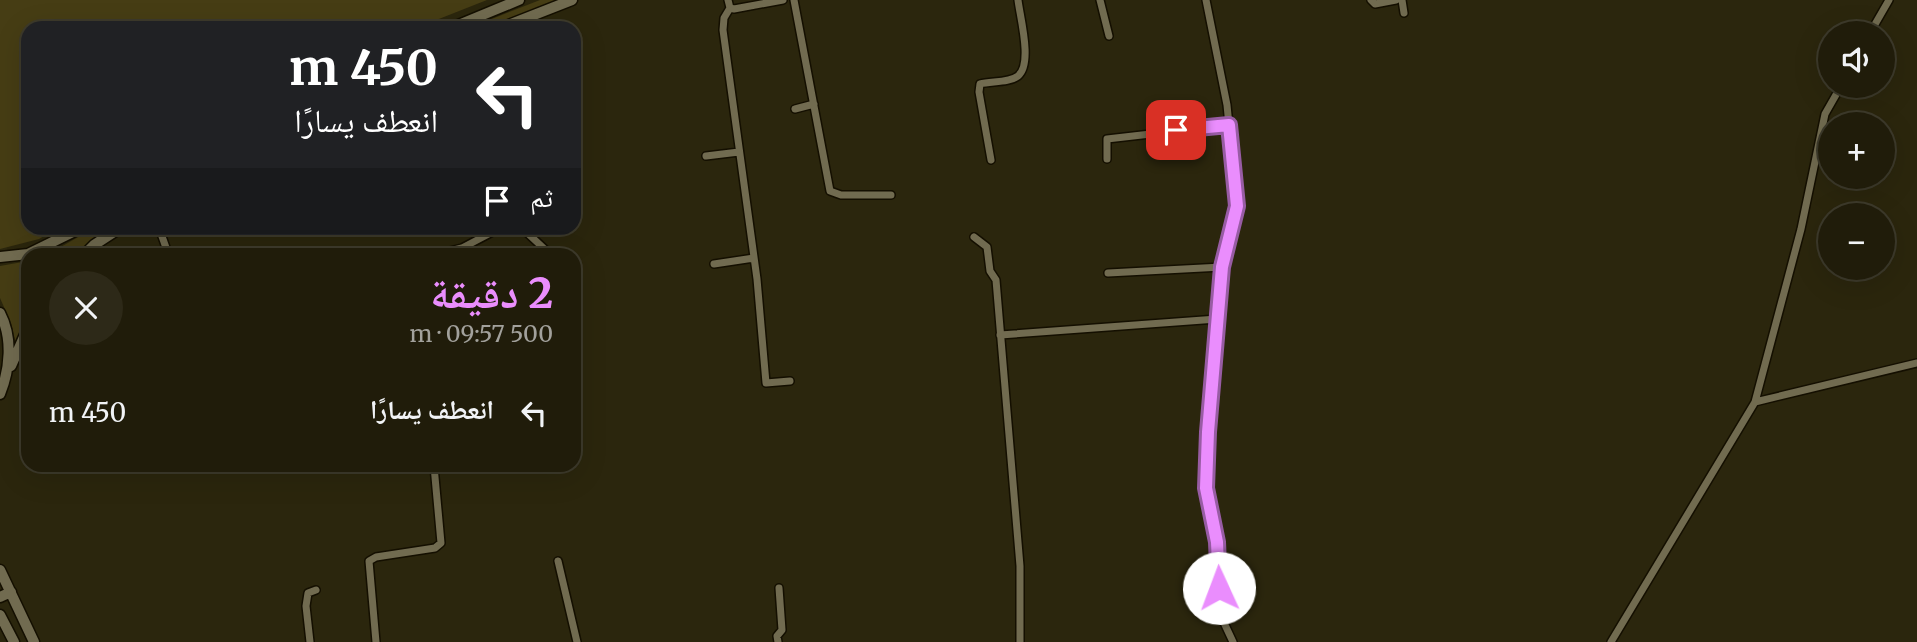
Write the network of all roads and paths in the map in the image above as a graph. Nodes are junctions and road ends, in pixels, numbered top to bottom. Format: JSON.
{"nodes":[{"id":1,"x":519,"y":0,"type":"edge"},
{"id":2,"x":572,"y":0,"type":"edge"},
{"id":3,"x":783,"y":0,"type":"edge"},
{"id":4,"x":794,"y":0,"type":"edge"},
{"id":5,"x":1018,"y":0,"type":"edge"},
{"id":6,"x":1100,"y":0,"type":"edge"},
{"id":7,"x":1206,"y":0,"type":"edge"},
{"id":8,"x":1371,"y":0,"type":"edge"},
{"id":9,"x":1396,"y":0,"type":"edge"},
{"id":10,"x":1402,"y":0,"type":"edge"},
{"id":11,"x":1889,"y":0,"type":"edge"},
{"id":12,"x":729,"y":4,"type":"edge"},
{"id":13,"x":1404,"y":13,"type":"dead end"},
{"id":14,"x":468,"y":21,"type":"edge"},
{"id":15,"x":519,"y":21,"type":"edge"},
{"id":16,"x":1878,"y":21,"type":"edge"},
{"id":17,"x":1109,"y":36,"type":"dead end"},
{"id":18,"x":1834,"y":98,"type":"edge"},
{"id":19,"x":814,"y":104,"type":"junction"},
{"id":20,"x":795,"y":109,"type":"dead end"},
{"id":21,"x":1229,"y":125,"type":"junction"},
{"id":22,"x":739,"y":152,"type":"junction"},
{"id":23,"x":706,"y":156,"type":"dead end"},
{"id":24,"x":1107,"y":159,"type":"dead end"},
{"id":25,"x":991,"y":160,"type":"dead end"},
{"id":26,"x":891,"y":195,"type":"dead end"},
{"id":27,"x":66,"y":235,"type":"edge"},
{"id":28,"x":109,"y":235,"type":"edge"},
{"id":29,"x":487,"y":235,"type":"edge"},
{"id":30,"x":530,"y":235,"type":"edge"},
{"id":31,"x":974,"y":237,"type":"dead end"},
{"id":32,"x":40,"y":248,"type":"edge"},
{"id":33,"x":91,"y":248,"type":"edge"},
{"id":34,"x":462,"y":248,"type":"edge"},
{"id":35,"x":543,"y":248,"type":"edge"},
{"id":36,"x":21,"y":255,"type":"edge"},
{"id":37,"x":0,"y":257,"type":"edge"},
{"id":38,"x":754,"y":258,"type":"junction"},
{"id":39,"x":714,"y":264,"type":"dead end"},
{"id":40,"x":1222,"y":267,"type":"junction"},
{"id":41,"x":1108,"y":273,"type":"dead end"},
{"id":42,"x":0,"y":313,"type":"edge"},
{"id":43,"x":1217,"y":319,"type":"junction"},
{"id":44,"x":1000,"y":335,"type":"junction"},
{"id":45,"x":21,"y":344,"type":"edge"},
{"id":46,"x":1917,"y":363,"type":"edge"},
{"id":47,"x":7,"y":376,"type":"junction"},
{"id":48,"x":790,"y":381,"type":"dead end"},
{"id":49,"x":0,"y":394,"type":"edge"},
{"id":50,"x":1755,"y":402,"type":"junction"},
{"id":51,"x":434,"y":472,"type":"edge"},
{"id":52,"x":558,"y":561,"type":"dead end"},
{"id":53,"x":0,"y":570,"type":"edge"},
{"id":54,"x":779,"y":588,"type":"dead end"},
{"id":55,"x":316,"y":590,"type":"dead end"},
{"id":56,"x":11,"y":592,"type":"junction"},
{"id":57,"x":0,"y":597,"type":"edge"},
{"id":58,"x":0,"y":615,"type":"edge"},
{"id":59,"x":14,"y":642,"type":"edge"},
{"id":60,"x":34,"y":642,"type":"edge"},
{"id":61,"x":310,"y":642,"type":"edge"},
{"id":62,"x":376,"y":642,"type":"edge"},
{"id":63,"x":577,"y":642,"type":"edge"},
{"id":64,"x":778,"y":642,"type":"edge"},
{"id":65,"x":1020,"y":642,"type":"edge"},
{"id":66,"x":1233,"y":642,"type":"edge"},
{"id":67,"x":1611,"y":642,"type":"edge"}],
"edges":[{"from":1,"to":14,"type":"main road"},
{"from":2,"to":15,"type":"main road"},
{"from":3,"to":12,"type":"street"},
{"from":4,"to":19,"type":"street"},
{"from":5,"to":25,"type":"street"},
{"from":6,"to":17,"type":"street"},
{"from":7,"to":21,"type":"street"},
{"from":8,"to":9,"type":"street"},
{"from":10,"to":13,"type":"street"},
{"from":11,"to":16,"type":"street"},
{"from":12,"to":22,"type":"street"},
{"from":18,"to":50,"type":"street"},
{"from":19,"to":20,"type":"street"},
{"from":19,"to":26,"type":"street"},
{"from":21,"to":24,"type":"street"},
{"from":21,"to":40,"type":"street"},
{"from":22,"to":23,"type":"street"},
{"from":22,"to":38,"type":"street"},
{"from":27,"to":32,"type":"main road"},
{"from":28,"to":33,"type":"main road"},
{"from":29,"to":34,"type":"street"},
{"from":30,"to":35,"type":"street"},
{"from":31,"to":44,"type":"street"},
{"from":36,"to":37,"type":"main road"},
{"from":38,"to":39,"type":"street"},
{"from":38,"to":48,"type":"street"},
{"from":40,"to":41,"type":"street"},
{"from":40,"to":43,"type":"street"},
{"from":42,"to":47,"type":"main road"},
{"from":43,"to":44,"type":"street"},
{"from":43,"to":66,"type":"street"},
{"from":44,"to":65,"type":"street"},
{"from":45,"to":47,"type":"main road"},
{"from":46,"to":50,"type":"street"},
{"from":47,"to":49,"type":"main road"},
{"from":50,"to":67,"type":"street"},
{"from":51,"to":62,"type":"street"},
{"from":52,"to":63,"type":"street"},
{"from":53,"to":56,"type":"main road"},
{"from":54,"to":64,"type":"street"},
{"from":55,"to":61,"type":"street"},
{"from":56,"to":57,"type":"main road"},
{"from":56,"to":60,"type":"main road"},
{"from":58,"to":59,"type":"main road"}]}
